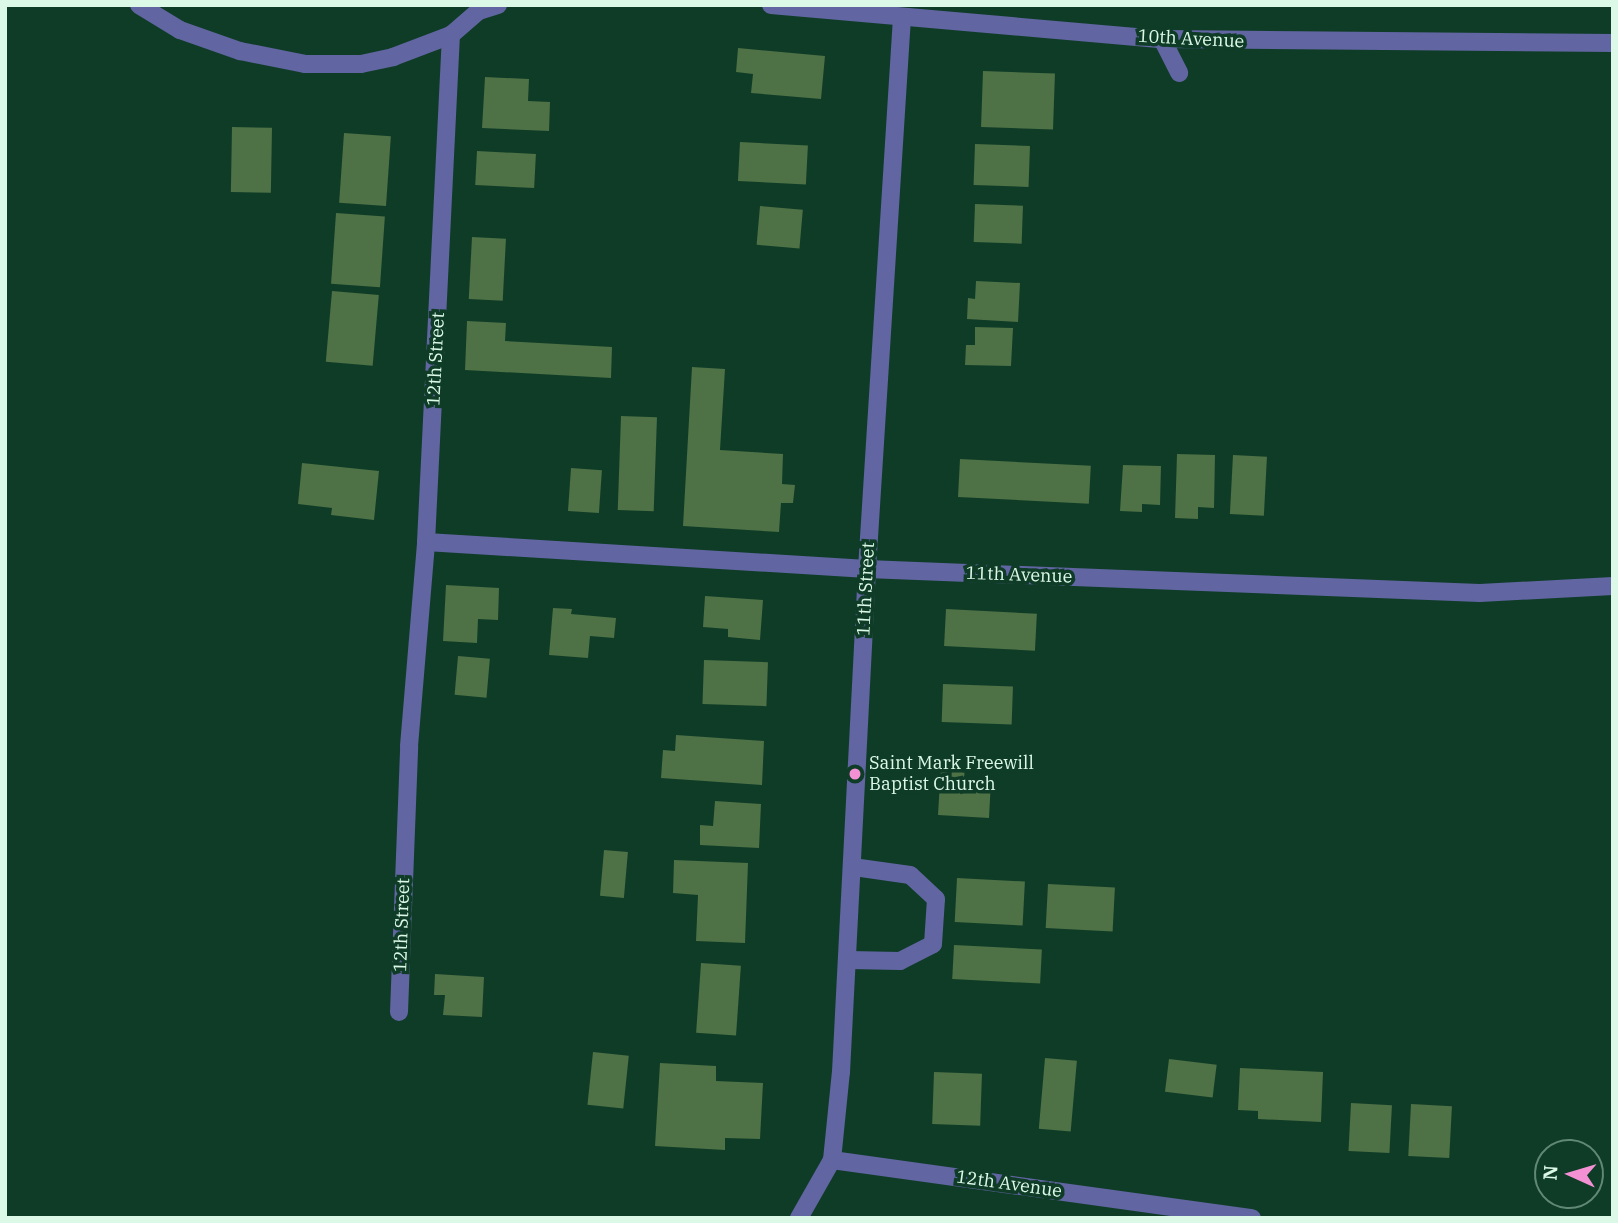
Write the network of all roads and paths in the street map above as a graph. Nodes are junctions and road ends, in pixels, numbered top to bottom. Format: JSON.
{"nodes":[{"id":1,"x":139,"y":5,"type":"edge"},
{"id":2,"x":498,"y":5,"type":"edge"},
{"id":3,"x":771,"y":5,"type":"edge"},
{"id":4,"x":902,"y":17,"type":"junction"},
{"id":5,"x":451,"y":34,"type":"junction"},
{"id":6,"x":1162,"y":39,"type":"junction"},
{"id":7,"x":1613,"y":43,"type":"edge"},
{"id":8,"x":1179,"y":73,"type":"dead end"},
{"id":9,"x":426,"y":542,"type":"junction"},
{"id":10,"x":867,"y":569,"type":"junction"},
{"id":11,"x":1613,"y":586,"type":"edge"},
{"id":12,"x":853,"y":867,"type":"junction"},
{"id":13,"x":849,"y":960,"type":"junction"},
{"id":14,"x":399,"y":1012,"type":"dead end"},
{"id":15,"x":832,"y":1160,"type":"junction"},
{"id":16,"x":799,"y":1218,"type":"edge"},
{"id":17,"x":1252,"y":1218,"type":"edge"}],
"edges":[{"from":1,"to":5,"type":"street"},
{"from":2,"to":5,"type":"street"},
{"from":3,"to":4,"type":"street","name":"10th Avenue"},
{"from":4,"to":6,"type":"street","name":"10th Avenue"},
{"from":4,"to":10,"type":"street","name":"11th Street"},
{"from":5,"to":9,"type":"street","name":"12th Street"},
{"from":6,"to":7,"type":"street","name":"10th Avenue"},
{"from":6,"to":8,"type":"street"},
{"from":9,"to":10,"type":"street","name":"11th Avenue"},
{"from":9,"to":14,"type":"street","name":"12th Street"},
{"from":10,"to":11,"type":"street","name":"11th Avenue"},
{"from":10,"to":12,"type":"street","name":"11th Street"},
{"from":12,"to":13,"type":"street","name":"11th Street"},
{"from":12,"to":13,"type":"street"},
{"from":13,"to":15,"type":"street","name":"11th Street"},
{"from":15,"to":16,"type":"street"},
{"from":15,"to":17,"type":"street","name":"12th Avenue"}]}
